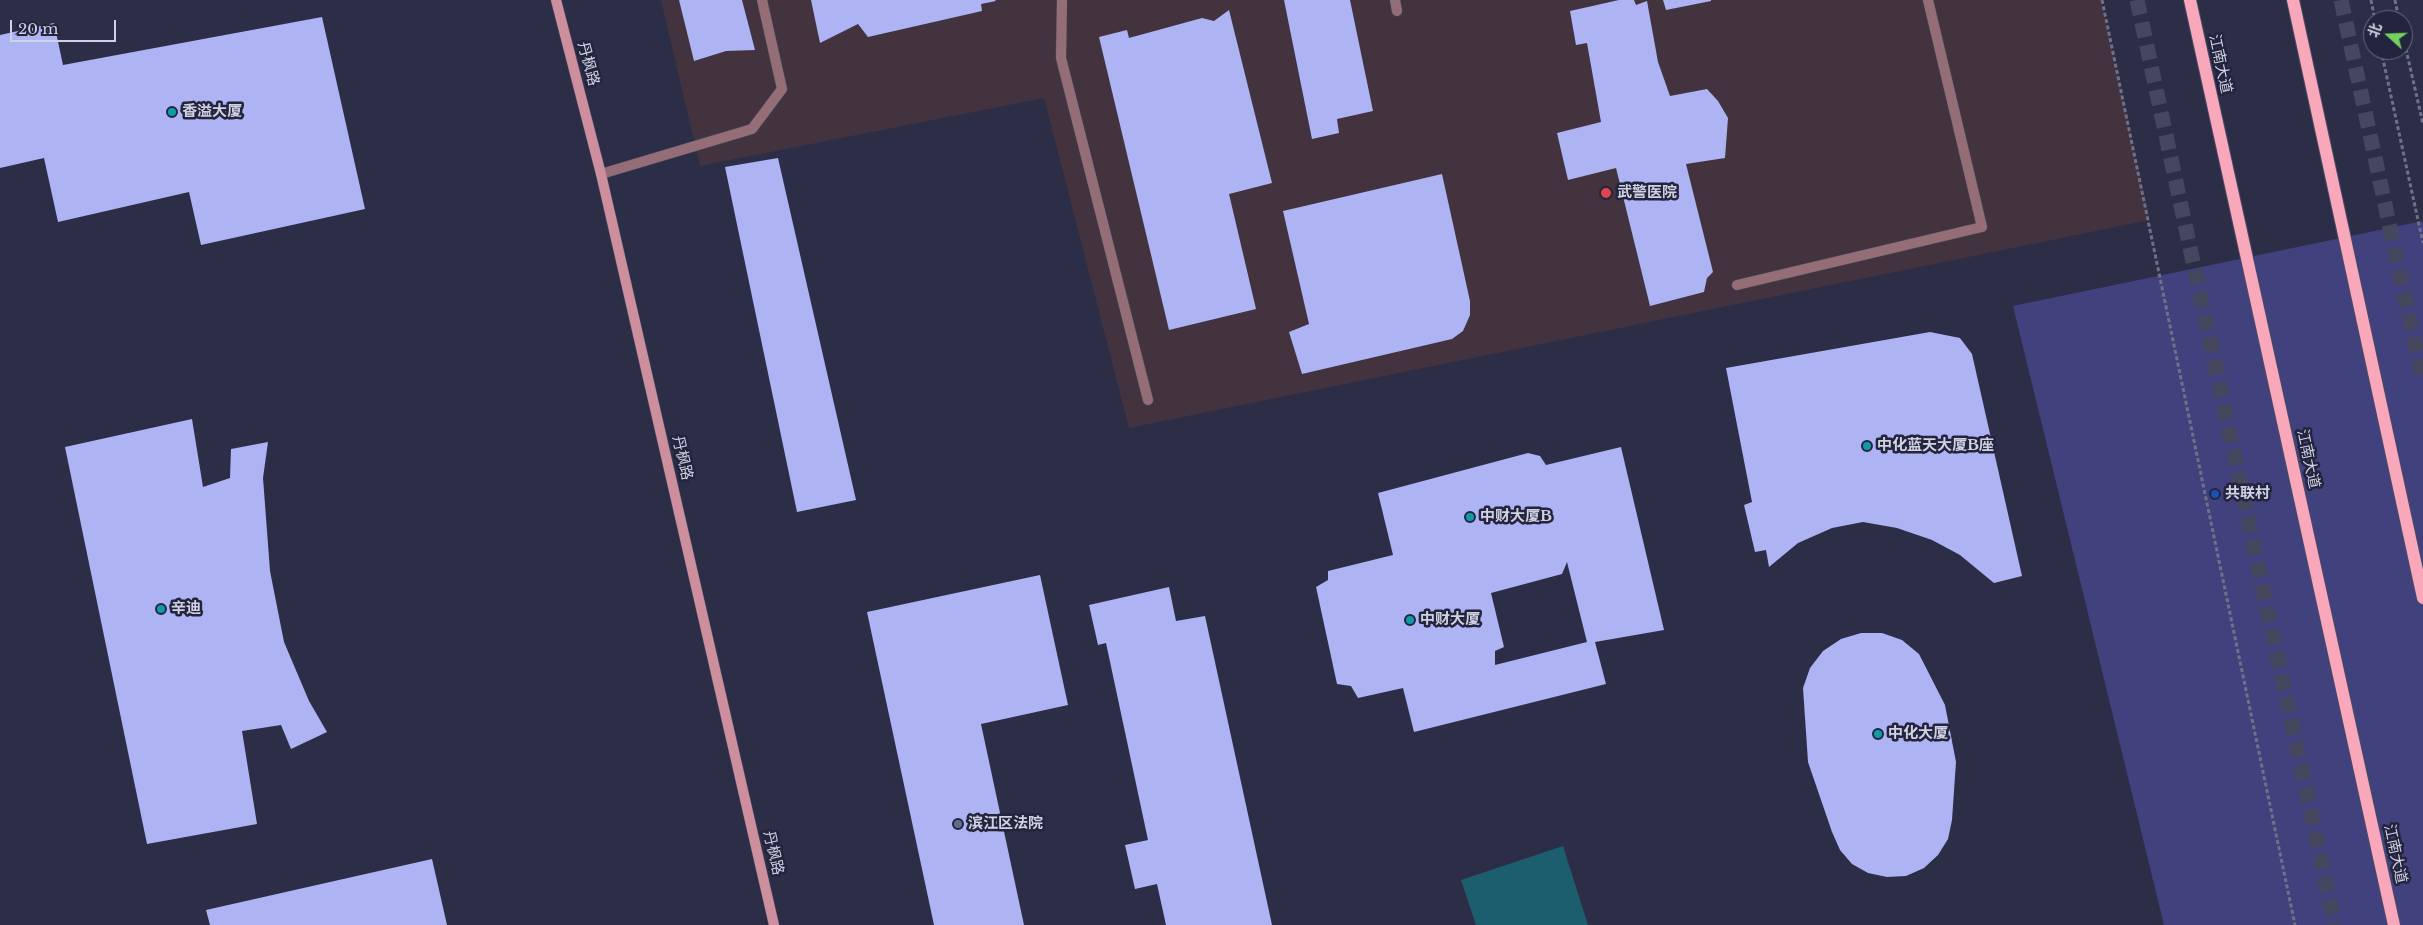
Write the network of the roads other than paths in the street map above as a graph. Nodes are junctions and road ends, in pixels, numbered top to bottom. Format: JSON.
{"nodes":[{"id":1,"x":556,"y":0,"type":"edge"},
{"id":2,"x":762,"y":0,"type":"edge"},
{"id":3,"x":1062,"y":0,"type":"edge"},
{"id":4,"x":1395,"y":0,"type":"edge"},
{"id":5,"x":1928,"y":0,"type":"edge"},
{"id":6,"x":2190,"y":0,"type":"edge"},
{"id":7,"x":2293,"y":0,"type":"edge"},
{"id":8,"x":1397,"y":11,"type":"dead end"},
{"id":9,"x":602,"y":174,"type":"junction"},
{"id":10,"x":1737,"y":285,"type":"dead end"},
{"id":11,"x":1148,"y":400,"type":"dead end"},
{"id":12,"x":2423,"y":598,"type":"edge"},
{"id":13,"x":774,"y":925,"type":"edge"},
{"id":14,"x":2394,"y":925,"type":"edge"}],
"edges":[{"from":1,"to":9,"type":"street","name":"丹枫路"},
{"from":2,"to":9,"type":"lane"},
{"from":3,"to":11,"type":"lane"},
{"from":4,"to":8,"type":"lane"},
{"from":5,"to":10,"type":"lane"},
{"from":6,"to":14,"type":"main road","name":"江南大道"},
{"from":7,"to":12,"type":"main road"},
{"from":9,"to":13,"type":"street","name":"丹枫路"}]}
